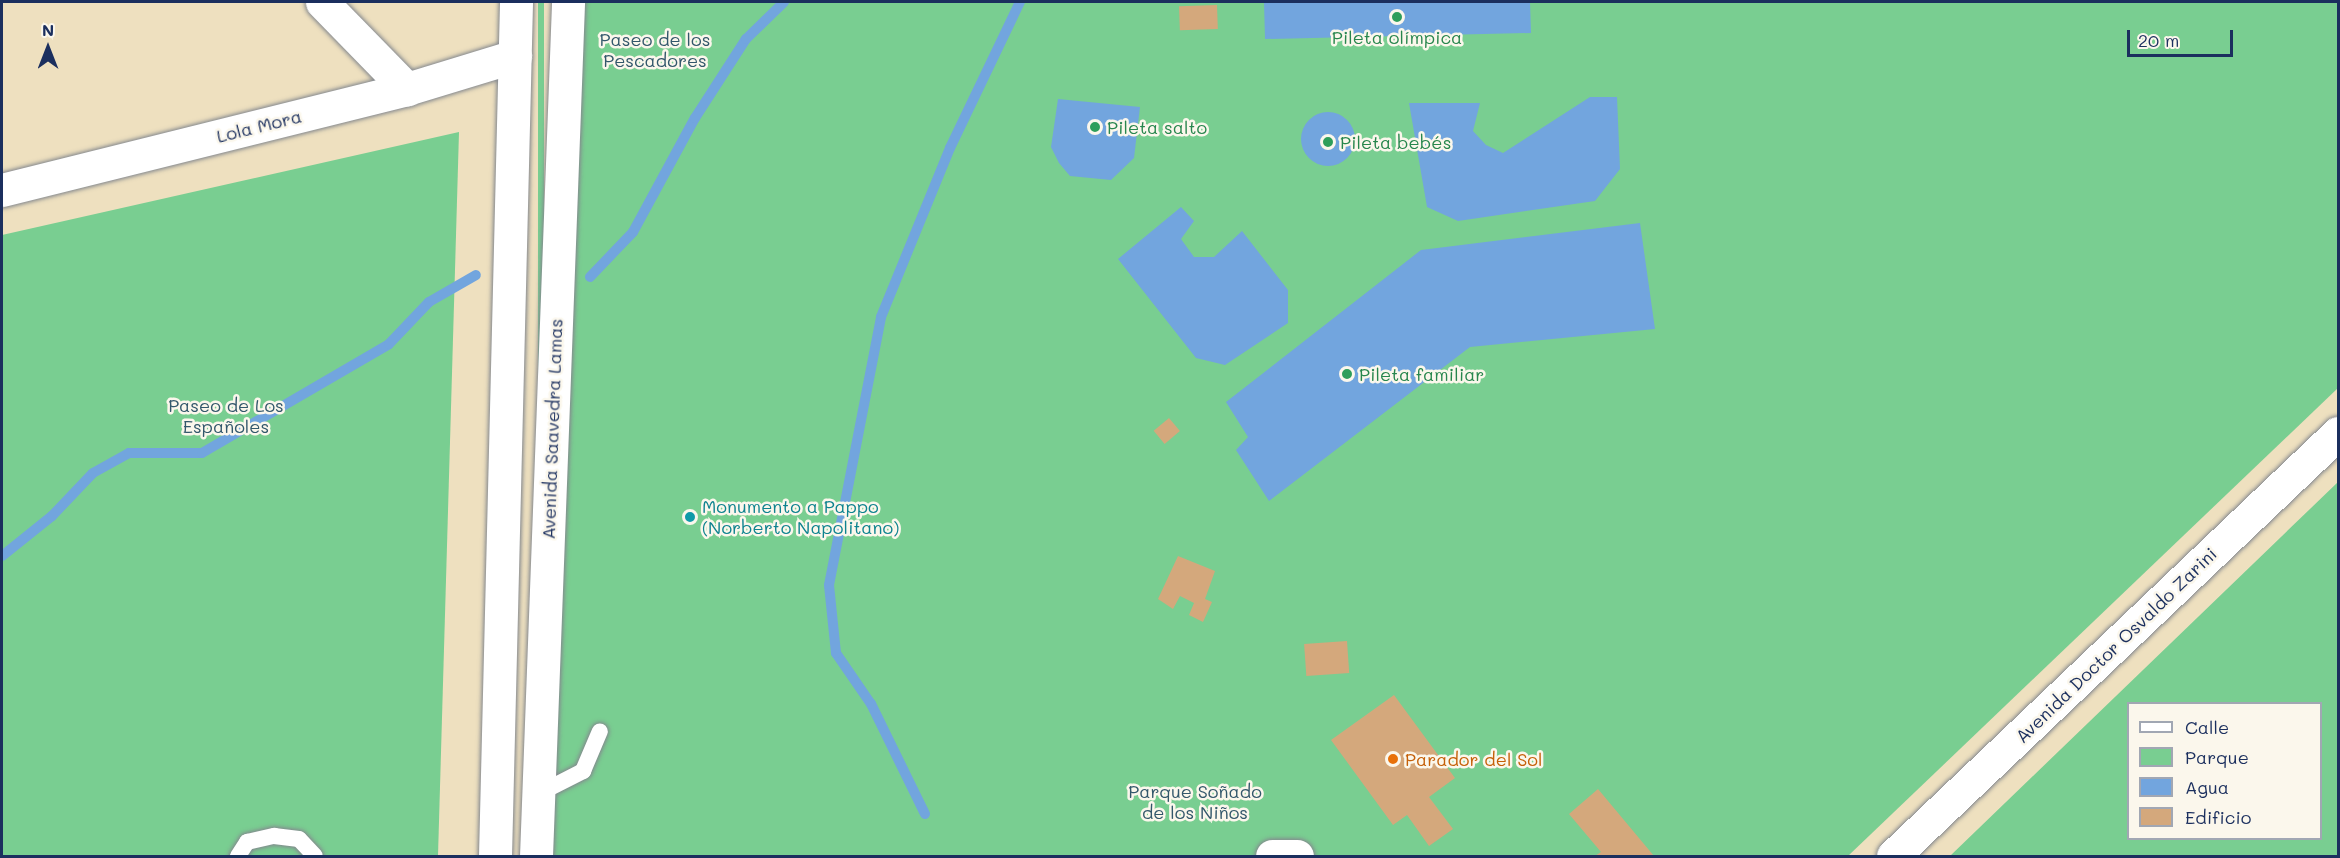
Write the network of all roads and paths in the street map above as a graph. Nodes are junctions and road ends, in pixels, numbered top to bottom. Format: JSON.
{"nodes":[{"id":1,"x":322,"y":2,"type":"edge"},
{"id":2,"x":516,"y":2,"type":"edge"},
{"id":3,"x":568,"y":2,"type":"edge"},
{"id":4,"x":515,"y":56,"type":"junction"},
{"id":5,"x":407,"y":89,"type":"junction"},
{"id":6,"x":2,"y":189,"type":"edge"},
{"id":7,"x":2338,"y":433,"type":"edge"},
{"id":8,"x":600,"y":731,"type":"dead end"},
{"id":9,"x":538,"y":794,"type":"junction"},
{"id":10,"x":238,"y":856,"type":"edge"},
{"id":11,"x":315,"y":856,"type":"edge"},
{"id":12,"x":495,"y":856,"type":"edge"},
{"id":13,"x":536,"y":856,"type":"edge"},
{"id":14,"x":1272,"y":856,"type":"edge"},
{"id":15,"x":1297,"y":856,"type":"edge"},
{"id":16,"x":1893,"y":856,"type":"edge"}],
"edges":[{"from":1,"to":5,"type":"main road"},
{"from":2,"to":4,"type":"main road"},
{"from":3,"to":9,"type":"main road","name":"Avenida Saavedra Lamas"},
{"from":4,"to":5,"type":"main road","name":"Lola Mora"},
{"from":4,"to":12,"type":"main road"},
{"from":5,"to":6,"type":"main road","name":"Lola Mora"},
{"from":7,"to":16,"type":"main road","name":"Avenida Doctor Osvaldo Zarini"},
{"from":8,"to":9,"type":"lane"},
{"from":9,"to":13,"type":"main road","name":"Avenida Saavedra Lamas"},
{"from":10,"to":11,"type":"lane"},
{"from":14,"to":15,"type":"main road"}]}
